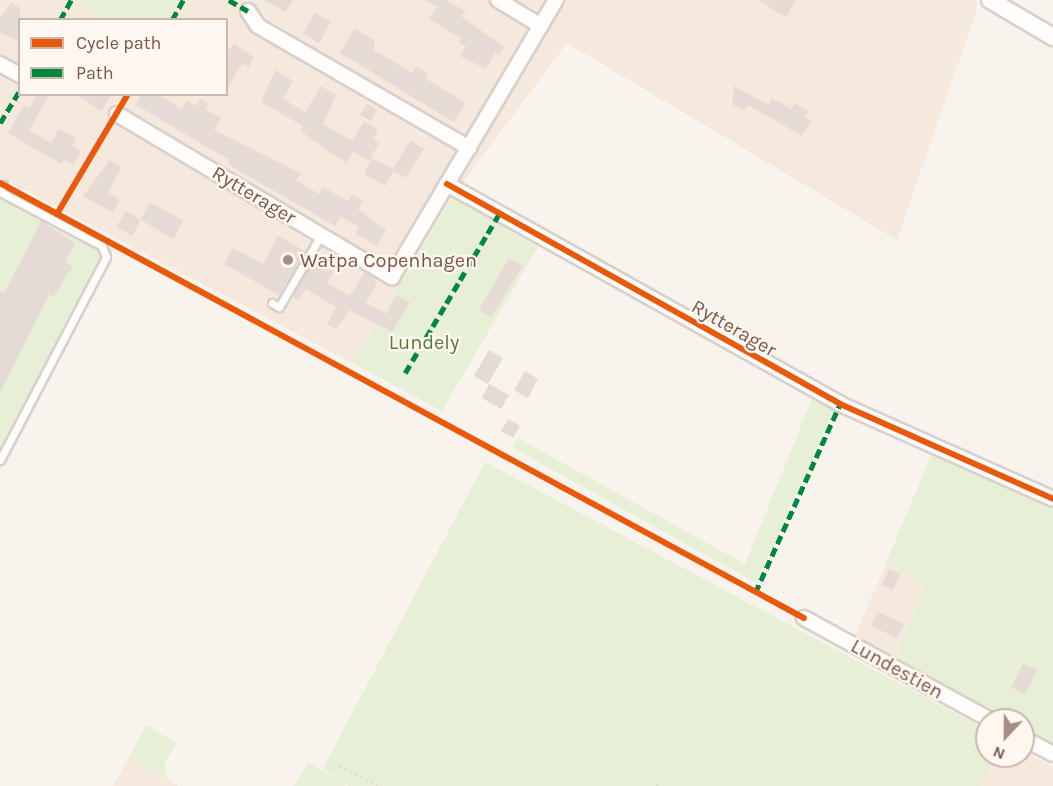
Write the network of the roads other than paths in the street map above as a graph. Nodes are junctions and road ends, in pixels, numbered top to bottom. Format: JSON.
{"nodes":[{"id":1,"x":498,"y":0,"type":"edge"},
{"id":2,"x":556,"y":0,"type":"edge"},
{"id":3,"x":990,"y":0,"type":"edge"},
{"id":4,"x":248,"y":11,"type":"dead end"},
{"id":5,"x":541,"y":26,"type":"junction"},
{"id":6,"x":1053,"y":36,"type":"edge"},
{"id":7,"x":0,"y":64,"type":"edge"},
{"id":8,"x":18,"y":74,"type":"edge"},
{"id":9,"x":117,"y":114,"type":"dead end"},
{"id":10,"x":469,"y":148,"type":"junction"},
{"id":11,"x":447,"y":184,"type":"junction"},
{"id":12,"x":3,"y":185,"type":"dead end"},
{"id":13,"x":321,"y":235,"type":"junction"},
{"id":14,"x":272,"y":303,"type":"dead end"},
{"id":15,"x":0,"y":460,"type":"edge"},
{"id":16,"x":1053,"y":499,"type":"edge"},
{"id":17,"x":804,"y":618,"type":"dead end"},
{"id":18,"x":975,"y":712,"type":"edge"},
{"id":19,"x":1035,"y":744,"type":"edge"},
{"id":20,"x":1053,"y":754,"type":"edge"}],
"edges":[{"from":1,"to":5,"type":"street"},
{"from":2,"to":5,"type":"street","name":"Rytterager"},
{"from":3,"to":6,"type":"street"},
{"from":4,"to":10,"type":"street"},
{"from":5,"to":10,"type":"street","name":"Rytterager"},
{"from":7,"to":8,"type":"street"},
{"from":9,"to":13,"type":"street","name":"Rytterager"},
{"from":10,"to":11,"type":"street","name":"Rytterager"},
{"from":11,"to":13,"type":"street","name":"Rytterager"},
{"from":11,"to":16,"type":"street","name":"Rytterager"},
{"from":12,"to":15,"type":"lane"},
{"from":13,"to":14,"type":"lane"},
{"from":17,"to":18,"type":"street","name":"Lundestien"},
{"from":19,"to":20,"type":"street"}]}
